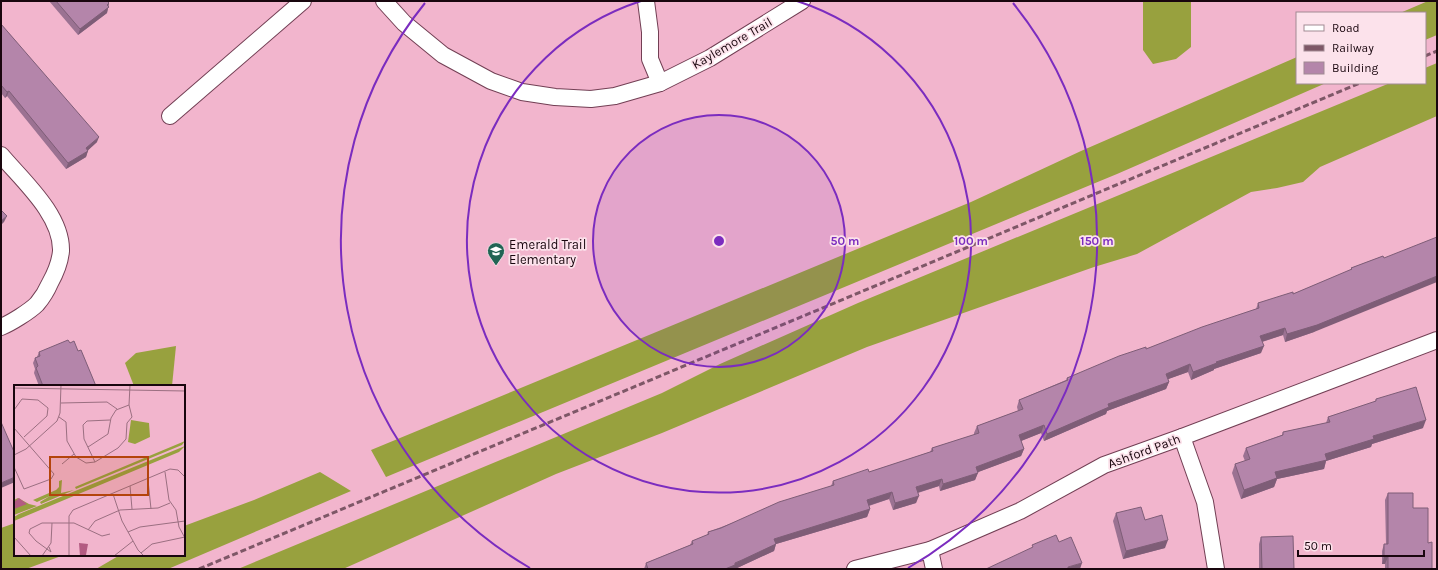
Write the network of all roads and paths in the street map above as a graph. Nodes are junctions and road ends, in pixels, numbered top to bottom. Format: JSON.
{"nodes":[{"id":1,"x":304,"y":1,"type":"edge"},
{"id":2,"x":384,"y":1,"type":"edge"},
{"id":3,"x":646,"y":1,"type":"edge"},
{"id":4,"x":802,"y":1,"type":"edge"},
{"id":5,"x":660,"y":83,"type":"junction"},
{"id":6,"x":170,"y":116,"type":"dead end"},
{"id":7,"x":1,"y":155,"type":"edge"},
{"id":8,"x":1,"y":326,"type":"edge"},
{"id":9,"x":1437,"y":340,"type":"edge"},
{"id":10,"x":1182,"y":437,"type":"junction"},
{"id":11,"x":930,"y":550,"type":"junction"},
{"id":12,"x":856,"y":569,"type":"edge"},
{"id":13,"x":934,"y":569,"type":"edge"},
{"id":14,"x":1216,"y":569,"type":"edge"}],
"edges":[{"from":1,"to":6,"type":"street"},
{"from":2,"to":5,"type":"street","name":"Kaylemore Trail"},
{"from":3,"to":5,"type":"street"},
{"from":4,"to":5,"type":"street","name":"Kaylemore Trail"},
{"from":7,"to":8,"type":"street"},
{"from":9,"to":10,"type":"street","name":"Ashford Path"},
{"from":10,"to":11,"type":"street","name":"Ashford Path"},
{"from":10,"to":14,"type":"street"},
{"from":11,"to":12,"type":"street","name":"Ashford Path"},
{"from":11,"to":13,"type":"street"}]}
